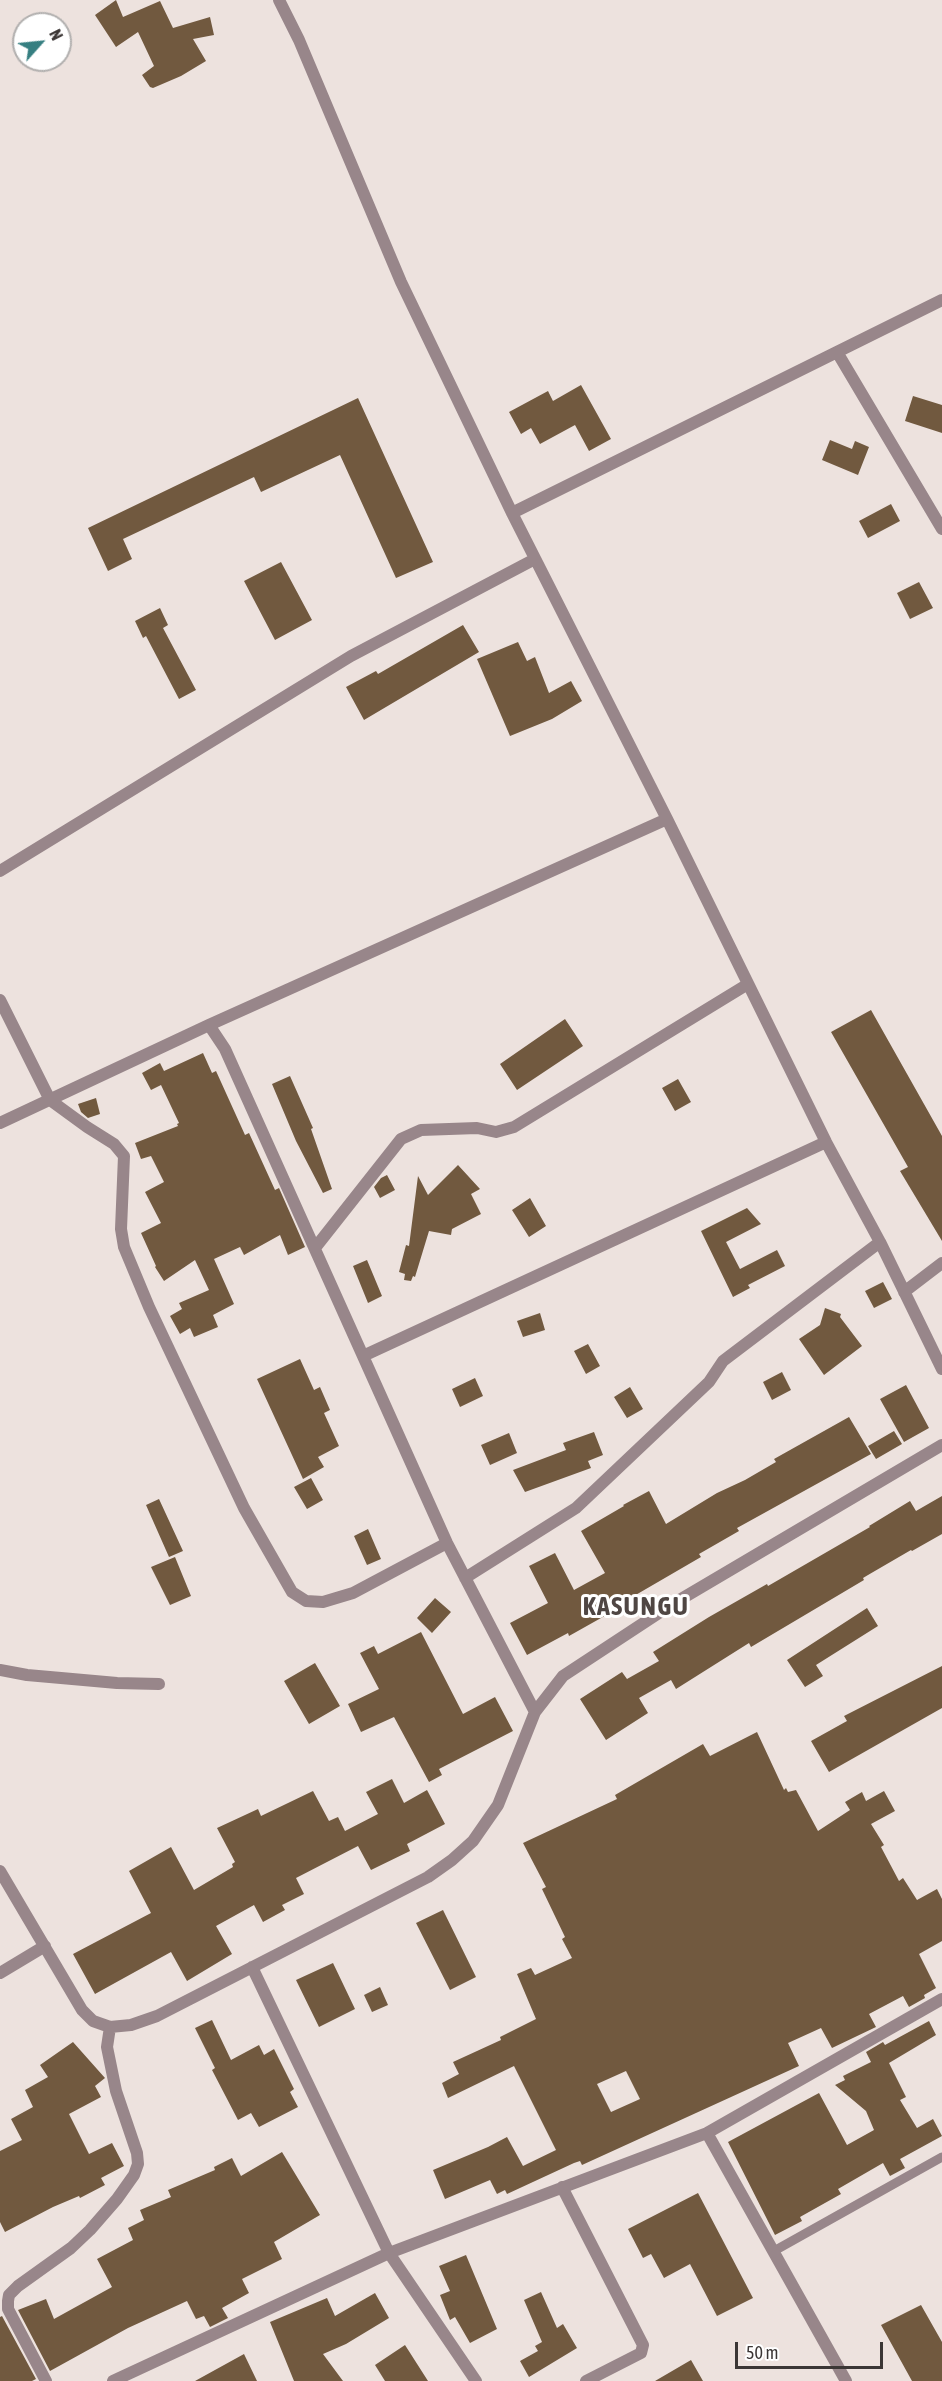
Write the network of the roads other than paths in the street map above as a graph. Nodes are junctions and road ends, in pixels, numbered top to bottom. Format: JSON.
{"nodes":[{"id":1,"x":279,"y":0,"type":"edge"},
{"id":2,"x":942,"y":300,"type":"edge"},
{"id":3,"x":837,"y":352,"type":"junction"},
{"id":4,"x":512,"y":513,"type":"junction"},
{"id":5,"x":942,"y":529,"type":"edge"},
{"id":6,"x":535,"y":559,"type":"junction"},
{"id":7,"x":667,"y":819,"type":"junction"},
{"id":8,"x":0,"y":871,"type":"edge"},
{"id":9,"x":748,"y":984,"type":"junction"},
{"id":10,"x":0,"y":1000,"type":"edge"},
{"id":11,"x":209,"y":1025,"type":"junction"},
{"id":12,"x":50,"y":1100,"type":"junction"},
{"id":13,"x":0,"y":1123,"type":"edge"},
{"id":14,"x":826,"y":1143,"type":"junction"},
{"id":15,"x":880,"y":1242,"type":"junction"},
{"id":16,"x":315,"y":1248,"type":"junction"},
{"id":17,"x":942,"y":1263,"type":"edge"},
{"id":18,"x":904,"y":1292,"type":"junction"},
{"id":19,"x":363,"y":1356,"type":"junction"},
{"id":20,"x":942,"y":1369,"type":"edge"},
{"id":21,"x":942,"y":1445,"type":"edge"},
{"id":22,"x":447,"y":1543,"type":"junction"},
{"id":23,"x":465,"y":1578,"type":"junction"},
{"id":24,"x":0,"y":1670,"type":"edge"},
{"id":25,"x":159,"y":1684,"type":"dead end"},
{"id":26,"x":535,"y":1712,"type":"junction"},
{"id":27,"x":0,"y":1871,"type":"edge"},
{"id":28,"x":45,"y":1946,"type":"junction"},
{"id":29,"x":252,"y":1967,"type":"junction"},
{"id":30,"x":0,"y":1973,"type":"edge"},
{"id":31,"x":942,"y":1999,"type":"edge"},
{"id":32,"x":110,"y":2027,"type":"junction"},
{"id":33,"x":707,"y":2133,"type":"junction"},
{"id":34,"x":942,"y":2157,"type":"edge"},
{"id":35,"x":562,"y":2187,"type":"junction"},
{"id":36,"x":774,"y":2251,"type":"junction"},
{"id":37,"x":389,"y":2253,"type":"junction"},
{"id":38,"x":46,"y":2381,"type":"edge"},
{"id":39,"x":114,"y":2381,"type":"edge"},
{"id":40,"x":476,"y":2381,"type":"edge"},
{"id":41,"x":586,"y":2381,"type":"edge"},
{"id":42,"x":846,"y":2381,"type":"edge"}],
"edges":[{"from":1,"to":4,"type":"street"},
{"from":2,"to":3,"type":"street"},
{"from":3,"to":4,"type":"street"},
{"from":3,"to":5,"type":"street"},
{"from":4,"to":6,"type":"street"},
{"from":6,"to":7,"type":"street"},
{"from":6,"to":8,"type":"street"},
{"from":7,"to":9,"type":"street"},
{"from":7,"to":11,"type":"street"},
{"from":9,"to":14,"type":"street"},
{"from":9,"to":16,"type":"street"},
{"from":10,"to":12,"type":"street"},
{"from":11,"to":12,"type":"street"},
{"from":11,"to":16,"type":"street"},
{"from":12,"to":13,"type":"street"},
{"from":12,"to":22,"type":"street"},
{"from":14,"to":15,"type":"street"},
{"from":14,"to":19,"type":"street"},
{"from":15,"to":18,"type":"street"},
{"from":15,"to":23,"type":"street"},
{"from":16,"to":19,"type":"street"},
{"from":17,"to":18,"type":"street"},
{"from":18,"to":20,"type":"street"},
{"from":19,"to":22,"type":"street"},
{"from":21,"to":26,"type":"street"},
{"from":22,"to":23,"type":"street"},
{"from":23,"to":26,"type":"street"},
{"from":24,"to":25,"type":"street"},
{"from":26,"to":29,"type":"street"},
{"from":27,"to":28,"type":"street"},
{"from":28,"to":30,"type":"street"},
{"from":28,"to":32,"type":"street"},
{"from":29,"to":32,"type":"street"},
{"from":29,"to":37,"type":"street"},
{"from":31,"to":33,"type":"street"},
{"from":32,"to":38,"type":"street"},
{"from":33,"to":35,"type":"street"},
{"from":33,"to":36,"type":"street"},
{"from":34,"to":36,"type":"lane"},
{"from":35,"to":37,"type":"street"},
{"from":35,"to":41,"type":"street"},
{"from":36,"to":42,"type":"street"},
{"from":37,"to":39,"type":"street"},
{"from":37,"to":40,"type":"street"}]}
